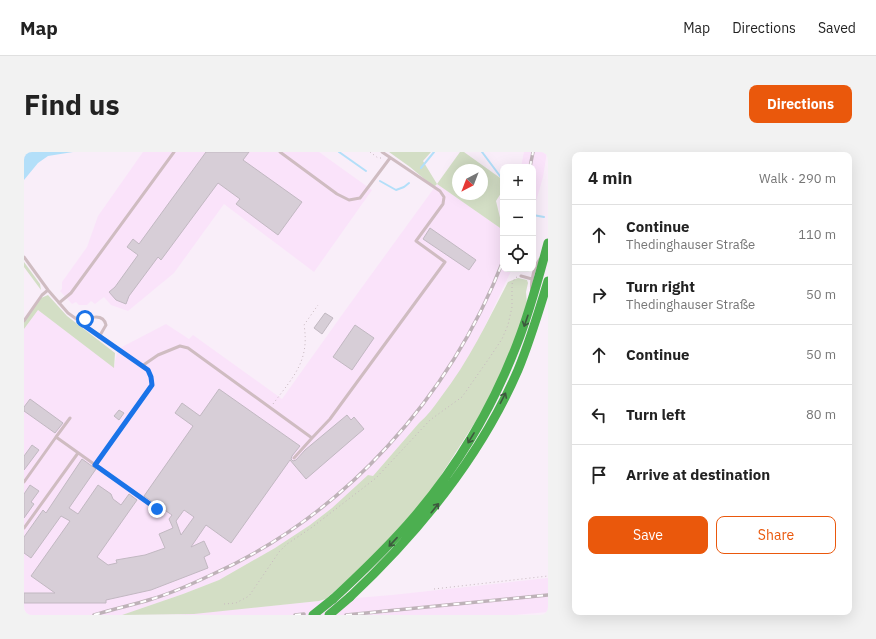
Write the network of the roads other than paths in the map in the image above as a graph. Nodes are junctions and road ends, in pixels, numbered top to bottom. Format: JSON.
{"nodes":[{"id":1,"x":174,"y":152,"type":"edge"},
{"id":2,"x":280,"y":152,"type":"edge"},
{"id":3,"x":382,"y":152,"type":"edge"},
{"id":4,"x":390,"y":158,"type":"junction"},
{"id":5,"x":547,"y":247,"type":"edge"},
{"id":6,"x":24,"y":257,"type":"edge"},
{"id":7,"x":521,"y":276,"type":"road end"},
{"id":8,"x":532,"y":279,"type":"junction"},
{"id":9,"x":548,"y":281,"type":"edge"},
{"id":10,"x":48,"y":290,"type":"junction"},
{"id":11,"x":533,"y":300,"type":"junction"},
{"id":12,"x":59,"y":304,"type":"junction"},
{"id":13,"x":24,"y":321,"type":"edge"},
{"id":14,"x":79,"y":322,"type":"junction"},
{"id":15,"x":99,"y":336,"type":"junction"},
{"id":16,"x":142,"y":366,"type":"junction"},
{"id":17,"x":70,"y":418,"type":"dead end"},
{"id":18,"x":56,"y":437,"type":"junction"},
{"id":19,"x":312,"y":438,"type":"junction"},
{"id":20,"x":78,"y":453,"type":"junction"},
{"id":21,"x":294,"y":458,"type":"dead end"},
{"id":22,"x":95,"y":465,"type":"junction"},
{"id":23,"x":24,"y":482,"type":"edge"},
{"id":24,"x":157,"y":509,"type":"dead end"},
{"id":25,"x":24,"y":528,"type":"edge"},
{"id":26,"x":313,"y":615,"type":"edge"},
{"id":27,"x":329,"y":615,"type":"edge"}],
"edges":[{"from":1,"to":12,"type":"lane"},
{"from":2,"to":4,"type":"lane"},
{"from":3,"to":4,"type":"lane"},
{"from":4,"to":19,"type":"lane"},
{"from":5,"to":8,"type":"lane"},
{"from":5,"to":11,"type":"main road"},
{"from":6,"to":10,"type":"lane"},
{"from":7,"to":8,"type":"lane"},
{"from":8,"to":11,"type":"lane"},
{"from":27,"to":9,"type":"main road","one_way":true,"bridge":true},
{"from":10,"to":12,"type":"lane"},
{"from":10,"to":13,"type":"lane"},
{"from":11,"to":26,"type":"main road","one_way":true,"bridge":true},
{"from":12,"to":14,"type":"lane"},
{"from":14,"to":15,"type":"lane"},
{"from":14,"to":15,"type":"lane"},
{"from":15,"to":16,"type":"lane"},
{"from":16,"to":19,"type":"lane"},
{"from":16,"to":22,"type":"lane"},
{"from":17,"to":18,"type":"lane"},
{"from":18,"to":20,"type":"lane"},
{"from":18,"to":23,"type":"lane"},
{"from":19,"to":21,"type":"lane"},
{"from":20,"to":22,"type":"lane"},
{"from":20,"to":25,"type":"lane"},
{"from":22,"to":24,"type":"lane"}]}
